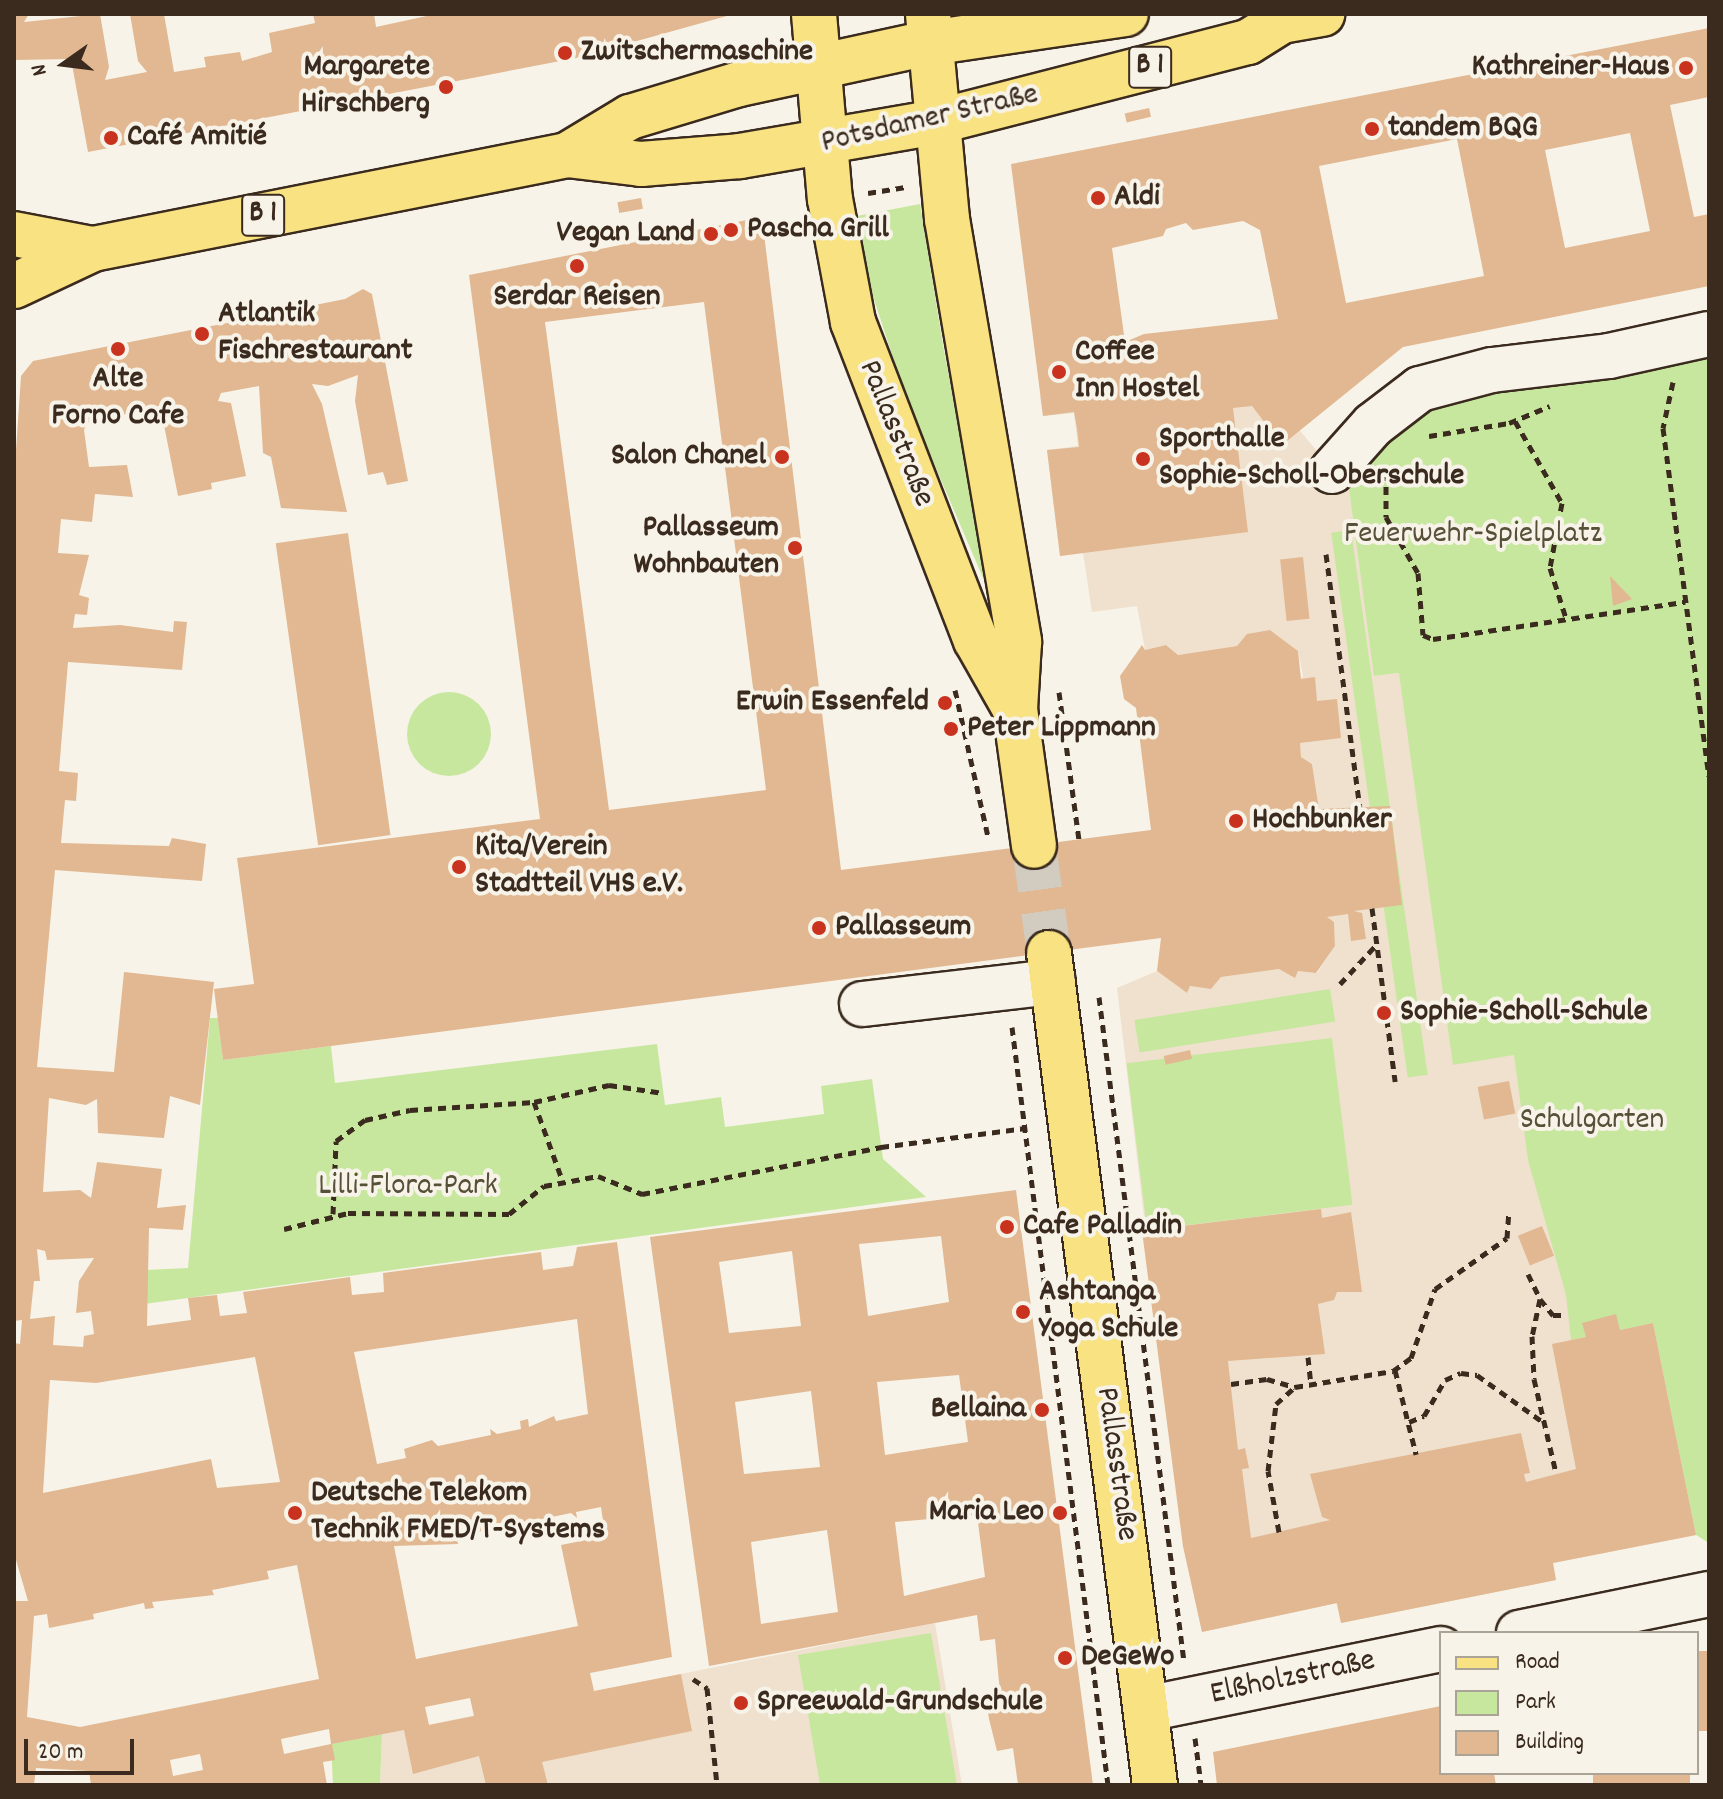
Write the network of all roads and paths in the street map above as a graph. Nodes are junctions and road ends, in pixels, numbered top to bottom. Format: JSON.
{"nodes":[{"id":1,"x":814,"y":14,"type":"edge"},
{"id":2,"x":1126,"y":14,"type":"edge"},
{"id":3,"x":1287,"y":16,"type":"edge"},
{"id":4,"x":929,"y":29,"type":"edge"},
{"id":5,"x":818,"y":67,"type":"junction"},
{"id":6,"x":936,"y":122,"type":"junction"},
{"id":7,"x":825,"y":144,"type":"junction"},
{"id":8,"x":567,"y":155,"type":"junction"},
{"id":9,"x":918,"y":184,"type":"dead end"},
{"id":10,"x":855,"y":196,"type":"dead end"},
{"id":11,"x":14,"y":234,"type":"edge"},
{"id":12,"x":93,"y":249,"type":"junction"},
{"id":13,"x":14,"y":286,"type":"edge"},
{"id":14,"x":1709,"y":334,"type":"edge"},
{"id":15,"x":1659,"y":380,"type":"dead end"},
{"id":16,"x":1559,"y":402,"type":"dead end"},
{"id":17,"x":1515,"y":421,"type":"junction"},
{"id":18,"x":1413,"y":441,"type":"dead end"},
{"id":19,"x":1393,"y":458,"type":"dead end"},
{"id":20,"x":1332,"y":471,"type":"dead end"},
{"id":21,"x":1326,"y":554,"type":"dead end"},
{"id":22,"x":1685,"y":602,"type":"junction"},
{"id":23,"x":1566,"y":618,"type":"junction"},
{"id":24,"x":1709,"y":698,"type":"edge"},
{"id":25,"x":1698,"y":699,"type":"junction"},
{"id":26,"x":1015,"y":709,"type":"junction"},
{"id":27,"x":968,"y":733,"type":"dead end"},
{"id":28,"x":1709,"y":776,"type":"edge"},
{"id":29,"x":1360,"y":809,"type":"dead end"},
{"id":30,"x":1034,"y":846,"type":"tunnel mouth"},
{"id":31,"x":990,"y":851,"type":"dead end"},
{"id":32,"x":1372,"y":908,"type":"dead end"},
{"id":33,"x":1377,"y":943,"type":"junction"},
{"id":34,"x":1051,"y":968,"type":"joint"},
{"id":35,"x":1340,"y":984,"type":"dead end"},
{"id":36,"x":1007,"y":988,"type":"junction"},
{"id":37,"x":862,"y":1004,"type":"dead end"},
{"id":38,"x":1103,"y":1028,"type":"dead end"},
{"id":39,"x":1395,"y":1081,"type":"dead end"},
{"id":40,"x":663,"y":1093,"type":"dead end"},
{"id":41,"x":534,"y":1102,"type":"junction"},
{"id":42,"x":1071,"y":1123,"type":"junction"},
{"id":43,"x":1026,"y":1128,"type":"junction"},
{"id":44,"x":563,"y":1182,"type":"junction"},
{"id":45,"x":1509,"y":1211,"type":"dead end"},
{"id":46,"x":333,"y":1214,"type":"junction"},
{"id":47,"x":284,"y":1229,"type":"dead end"},
{"id":48,"x":1528,"y":1274,"type":"dead end"},
{"id":49,"x":1540,"y":1299,"type":"junction"},
{"id":50,"x":1567,"y":1315,"type":"dead end"},
{"id":51,"x":1308,"y":1357,"type":"dead end"},
{"id":52,"x":1395,"y":1370,"type":"junction"},
{"id":53,"x":1231,"y":1384,"type":"dead end"},
{"id":54,"x":1311,"y":1385,"type":"junction"},
{"id":55,"x":1295,"y":1387,"type":"junction"},
{"id":56,"x":1409,"y":1422,"type":"junction"},
{"id":57,"x":1543,"y":1422,"type":"junction"},
{"id":58,"x":1416,"y":1454,"type":"dead end"},
{"id":59,"x":1556,"y":1473,"type":"dead end"},
{"id":60,"x":1279,"y":1532,"type":"dead end"},
{"id":61,"x":1709,"y":1594,"type":"edge"},
{"id":62,"x":1529,"y":1631,"type":"edge"},
{"id":63,"x":1181,"y":1635,"type":"dead end"},
{"id":64,"x":1439,"y":1649,"type":"edge"},
{"id":65,"x":693,"y":1679,"type":"dead end"},
{"id":66,"x":1146,"y":1709,"type":"junction"},
{"id":67,"x":1198,"y":1759,"type":"dead end"},
{"id":68,"x":717,"y":1785,"type":"edge"},
{"id":69,"x":1108,"y":1785,"type":"edge"},
{"id":70,"x":1155,"y":1785,"type":"edge"},
{"id":71,"x":1201,"y":1785,"type":"edge"}],
"edges":[{"from":1,"to":5,"type":"main road","name":"Pallasstraße"},
{"from":2,"to":4,"type":"main road","name":"Potsdamer Straße","number":"B 1"},
{"from":3,"to":6,"type":"main road","name":"Potsdamer Straße","number":"B 1"},
{"from":4,"to":5,"type":"main road","name":"Potsdamer Straße","number":"B 1"},
{"from":4,"to":6,"type":"main road","name":"Pallasstraße"},
{"from":5,"to":7,"type":"main road","name":"Pallasstraße"},
{"from":5,"to":8,"type":"main road","name":"Potsdamer Straße","number":"B 1"},
{"from":6,"to":7,"type":"main road","name":"Potsdamer Straße","number":"B 1"},
{"from":6,"to":26,"type":"main road","name":"Pallasstraße"},
{"from":7,"to":8,"type":"main road","name":"Potsdamer Straße","number":"B 1"},
{"from":7,"to":26,"type":"main road","name":"Pallasstraße"},
{"from":8,"to":12,"type":"main road","name":"Potsdamer Straße","number":"B 1"},
{"from":9,"to":10,"type":"path"},
{"from":11,"to":12,"type":"main road","name":"Potsdamer Straße","number":"B 1"},
{"from":12,"to":13,"type":"main road","name":"Potsdamer Straße","number":"B 1"},
{"from":14,"to":20,"type":"street"},
{"from":15,"to":22,"type":"path"},
{"from":16,"to":17,"type":"path"},
{"from":17,"to":18,"type":"path"},
{"from":17,"to":23,"type":"path"},
{"from":19,"to":23,"type":"path"},
{"from":21,"to":29,"type":"path"},
{"from":22,"to":23,"type":"path"},
{"from":22,"to":25,"type":"path"},
{"from":24,"to":25,"type":"path"},
{"from":25,"to":28,"type":"path"},
{"from":26,"to":30,"type":"main road","name":"Pallasstraße"},
{"from":27,"to":31,"type":"path"},
{"from":32,"to":33,"type":"path"},
{"from":33,"to":35,"type":"path"},
{"from":33,"to":39,"type":"path"},
{"from":34,"to":36,"type":"street"},
{"from":34,"to":42,"type":"main road","name":"Pallasstraße"},
{"from":36,"to":37,"type":"street"},
{"from":36,"to":43,"type":"path"},
{"from":38,"to":63,"type":"path"},
{"from":40,"to":41,"type":"path"},
{"from":41,"to":44,"type":"path"},
{"from":41,"to":46,"type":"path"},
{"from":42,"to":43,"type":"path"},
{"from":42,"to":66,"type":"main road","name":"Pallasstraße"},
{"from":43,"to":44,"type":"path"},
{"from":43,"to":69,"type":"path"},
{"from":44,"to":46,"type":"path"},
{"from":45,"to":52,"type":"path"},
{"from":46,"to":47,"type":"path"},
{"from":48,"to":49,"type":"path"},
{"from":49,"to":50,"type":"path"},
{"from":49,"to":57,"type":"path"},
{"from":51,"to":54,"type":"path"},
{"from":52,"to":54,"type":"path"},
{"from":52,"to":56,"type":"path"},
{"from":53,"to":55,"type":"path"},
{"from":54,"to":55,"type":"path"},
{"from":55,"to":60,"type":"path"},
{"from":56,"to":57,"type":"path"},
{"from":56,"to":58,"type":"path"},
{"from":57,"to":59,"type":"path"},
{"from":61,"to":62,"type":"street"},
{"from":64,"to":66,"type":"street","name":"Elßholzstraße"},
{"from":65,"to":68,"type":"path"},
{"from":66,"to":70,"type":"main road","name":"Pallasstraße"},
{"from":67,"to":71,"type":"path"}]}
